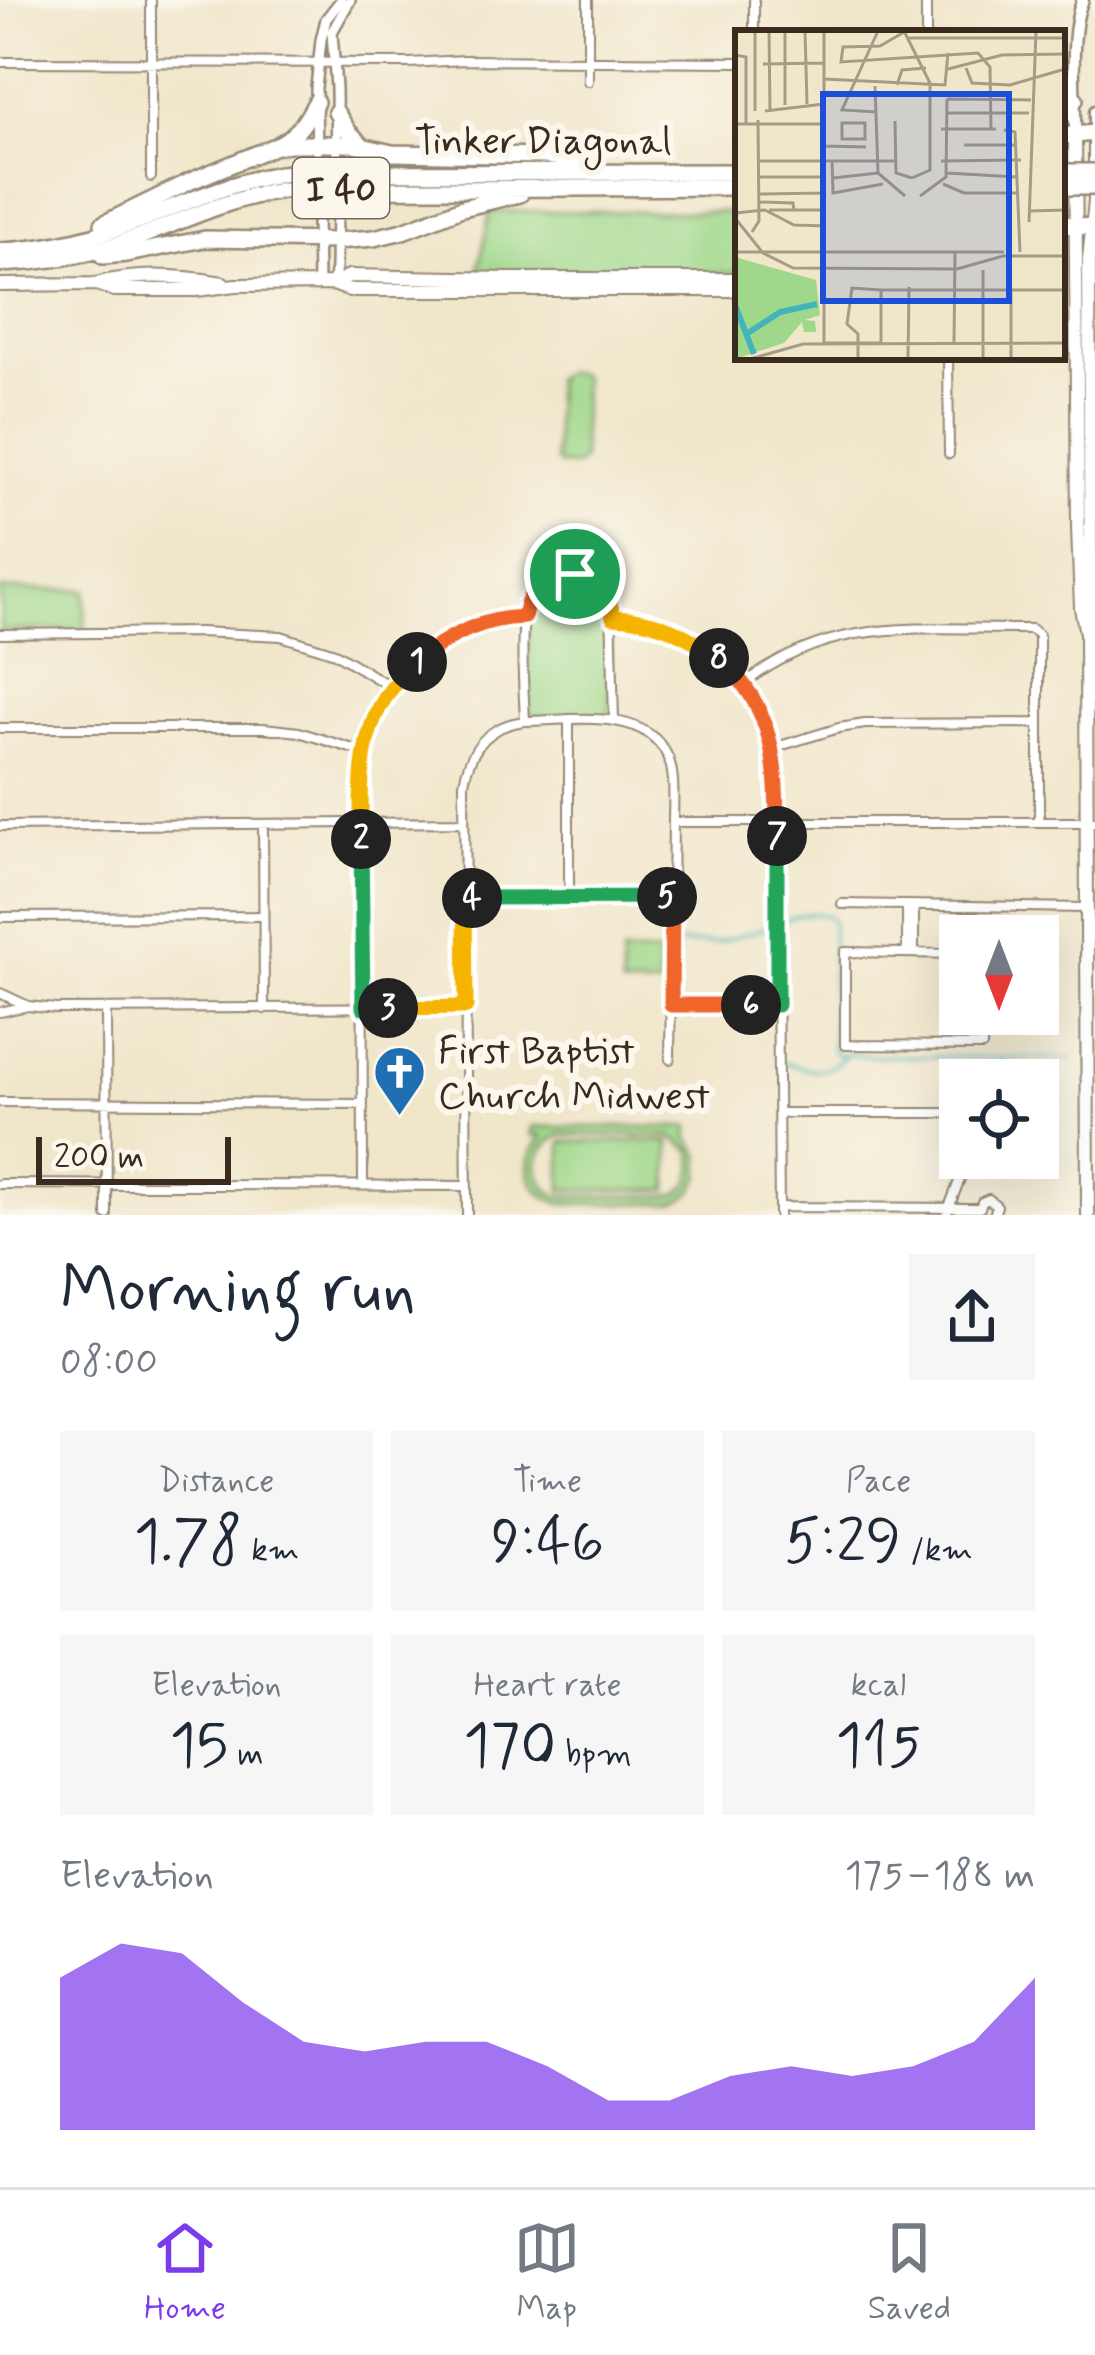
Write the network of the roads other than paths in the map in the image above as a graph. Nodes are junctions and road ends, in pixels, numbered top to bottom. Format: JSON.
{"nodes":[{"id":1,"x":151,"y":0,"type":"edge"},
{"id":2,"x":341,"y":0,"type":"edge"},
{"id":3,"x":350,"y":0,"type":"edge"},
{"id":4,"x":588,"y":0,"type":"edge"},
{"id":5,"x":1084,"y":0,"type":"edge"},
{"id":6,"x":588,"y":61,"type":"junction"},
{"id":7,"x":0,"y":62,"type":"edge"},
{"id":8,"x":320,"y":62,"type":"junction"},
{"id":9,"x":735,"y":62,"type":"edge"},
{"id":10,"x":151,"y":63,"type":"junction"},
{"id":11,"x":333,"y":63,"type":"junction"},
{"id":12,"x":588,"y":81,"type":"dead end"},
{"id":13,"x":1075,"y":99,"type":"junction"},
{"id":14,"x":316,"y":102,"type":"junction"},
{"id":15,"x":1095,"y":111,"type":"edge"},
{"id":16,"x":336,"y":112,"type":"junction"},
{"id":17,"x":1065,"y":114,"type":"edge"},
{"id":18,"x":1095,"y":133,"type":"edge"},
{"id":19,"x":1068,"y":134,"type":"edge"},
{"id":20,"x":316,"y":142,"type":"junction"},
{"id":21,"x":337,"y":143,"type":"junction"},
{"id":22,"x":362,"y":145,"type":"junction"},
{"id":23,"x":273,"y":147,"type":"junction"},
{"id":24,"x":613,"y":172,"type":"junction"},
{"id":25,"x":735,"y":172,"type":"edge"},
{"id":26,"x":151,"y":177,"type":"dead end"},
{"id":27,"x":550,"y":187,"type":"junction"},
{"id":28,"x":735,"y":187,"type":"edge"},
{"id":29,"x":1081,"y":226,"type":"edge"},
{"id":30,"x":316,"y":241,"type":"junction"},
{"id":31,"x":337,"y":241,"type":"junction"},
{"id":32,"x":0,"y":251,"type":"edge"},
{"id":33,"x":63,"y":251,"type":"junction"},
{"id":34,"x":0,"y":264,"type":"edge"},
{"id":35,"x":735,"y":279,"type":"edge"},
{"id":36,"x":0,"y":284,"type":"edge"},
{"id":37,"x":326,"y":284,"type":"junction"},
{"id":38,"x":1077,"y":285,"type":"edge"},
{"id":39,"x":735,"y":290,"type":"edge"},
{"id":40,"x":948,"y":360,"type":"edge"},
{"id":41,"x":1086,"y":440,"type":"edge"},
{"id":42,"x":949,"y":454,"type":"dead end"},
{"id":43,"x":1093,"y":536,"type":"edge"},
{"id":44,"x":524,"y":617,"type":"junction"},
{"id":45,"x":613,"y":617,"type":"junction"},
{"id":46,"x":1090,"y":633,"type":"edge"},
{"id":47,"x":0,"y":634,"type":"edge"},
{"id":48,"x":743,"y":684,"type":"junction"},
{"id":49,"x":391,"y":687,"type":"junction"},
{"id":50,"x":525,"y":721,"type":"junction"},
{"id":51,"x":569,"y":721,"type":"junction"},
{"id":52,"x":614,"y":721,"type":"junction"},
{"id":53,"x":1038,"y":724,"type":"junction"},
{"id":54,"x":1091,"y":727,"type":"edge"},
{"id":55,"x":0,"y":728,"type":"edge"},
{"id":56,"x":773,"y":748,"type":"junction"},
{"id":57,"x":363,"y":752,"type":"junction"},
{"id":58,"x":1039,"y":821,"type":"junction"},
{"id":59,"x":464,"y":822,"type":"junction"},
{"id":60,"x":673,"y":822,"type":"junction"},
{"id":61,"x":777,"y":822,"type":"junction"},
{"id":62,"x":1091,"y":822,"type":"edge"},
{"id":63,"x":263,"y":824,"type":"junction"},
{"id":64,"x":361,"y":825,"type":"junction"},
{"id":65,"x":0,"y":826,"type":"edge"},
{"id":66,"x":672,"y":897,"type":"junction"},
{"id":67,"x":465,"y":898,"type":"junction"},
{"id":68,"x":569,"y":898,"type":"junction"},
{"id":69,"x":842,"y":904,"type":"dead end"},
{"id":70,"x":910,"y":906,"type":"junction"},
{"id":71,"x":1086,"y":908,"type":"junction"},
{"id":72,"x":262,"y":916,"type":"junction"},
{"id":73,"x":0,"y":917,"type":"edge"},
{"id":74,"x":910,"y":953,"type":"junction"},
{"id":75,"x":939,"y":954,"type":"edge"},
{"id":76,"x":0,"y":993,"type":"edge"},
{"id":77,"x":671,"y":1005,"type":"junction"},
{"id":78,"x":777,"y":1005,"type":"junction"},
{"id":79,"x":28,"y":1006,"type":"junction"},
{"id":80,"x":466,"y":1007,"type":"junction"},
{"id":81,"x":363,"y":1008,"type":"junction"},
{"id":82,"x":106,"y":1009,"type":"junction"},
{"id":83,"x":264,"y":1009,"type":"junction"},
{"id":84,"x":0,"y":1012,"type":"edge"},
{"id":85,"x":982,"y":1035,"type":"edge"},
{"id":86,"x":1091,"y":1039,"type":"edge"},
{"id":87,"x":670,"y":1059,"type":"dead end"},
{"id":88,"x":1091,"y":1066,"type":"edge"},
{"id":89,"x":0,"y":1102,"type":"edge"},
{"id":90,"x":108,"y":1103,"type":"junction"},
{"id":91,"x":361,"y":1104,"type":"junction"},
{"id":92,"x":939,"y":1112,"type":"edge"},
{"id":93,"x":778,"y":1113,"type":"junction"},
{"id":94,"x":1091,"y":1160,"type":"edge"},
{"id":95,"x":960,"y":1179,"type":"edge"},
{"id":96,"x":0,"y":1184,"type":"edge"},
{"id":97,"x":107,"y":1184,"type":"junction"},
{"id":98,"x":363,"y":1186,"type":"junction"},
{"id":99,"x":467,"y":1186,"type":"junction"},
{"id":100,"x":779,"y":1211,"type":"edge"},
{"id":101,"x":947,"y":1212,"type":"edge"},
{"id":102,"x":981,"y":1212,"type":"edge"},
{"id":103,"x":107,"y":1215,"type":"edge"},
{"id":104,"x":467,"y":1215,"type":"edge"},
{"id":105,"x":994,"y":1215,"type":"edge"},
{"id":106,"x":1088,"y":1215,"type":"edge"}],
"edges":[{"from":1,"to":10,"type":"street"},
{"from":2,"to":8,"type":"street"},
{"from":3,"to":11,"type":"street"},
{"from":4,"to":6,"type":"street"},
{"from":5,"to":13,"type":"main road"},
{"from":6,"to":9,"type":"street"},
{"from":6,"to":11,"type":"street"},
{"from":6,"to":12,"type":"street"},
{"from":7,"to":10,"type":"street"},
{"from":8,"to":10,"type":"street"},
{"from":8,"to":11,"type":"street"},
{"from":8,"to":14,"type":"street"},
{"from":10,"to":26,"type":"street"},
{"from":11,"to":16,"type":"street"},
{"from":13,"to":17,"type":"highway"},
{"from":13,"to":19,"type":"main road"},
{"from":14,"to":20,"type":"street"},
{"from":14,"to":23,"type":"highway"},
{"from":15,"to":18,"type":"main road"},
{"from":16,"to":21,"type":"street"},
{"from":16,"to":22,"type":"highway"},
{"from":18,"to":19,"type":"highway"},
{"from":18,"to":29,"type":"main road"},
{"from":19,"to":29,"type":"main road"},
{"from":20,"to":21,"type":"highway"},
{"from":20,"to":23,"type":"highway"},
{"from":20,"to":30,"type":"street","bridge":true},
{"from":21,"to":22,"type":"highway"},
{"from":21,"to":31,"type":"street","bridge":true},
{"from":22,"to":24,"type":"highway"},
{"from":23,"to":33,"type":"highway"},
{"from":24,"to":25,"type":"highway","name":"Tinker Diagonal","number":"I 40"},
{"from":24,"to":33,"type":"highway","name":"Tinker Diagonal","number":"I 40"},
{"from":27,"to":28,"type":"highway","name":"Tinker Diagonal","number":"I 40"},
{"from":27,"to":31,"type":"highway"},
{"from":27,"to":33,"type":"highway","name":"Tinker Diagonal","number":"I 40"},
{"from":29,"to":38,"type":"main road"},
{"from":30,"to":31,"type":"highway"},
{"from":30,"to":33,"type":"highway"},
{"from":30,"to":37,"type":"street"},
{"from":31,"to":37,"type":"street"},
{"from":32,"to":33,"type":"highway","name":"Tinker Diagonal","number":"I 40"},
{"from":33,"to":34,"type":"highway","name":"Tinker Diagonal","number":"I 40"},
{"from":35,"to":37,"type":"main road"},
{"from":36,"to":37,"type":"main road"},
{"from":37,"to":39,"type":"main road"},
{"from":38,"to":41,"type":"main road"},
{"from":40,"to":42,"type":"street"},
{"from":41,"to":43,"type":"main road"},
{"from":41,"to":46,"type":"main road"},
{"from":43,"to":46,"type":"main road"},
{"from":44,"to":45,"type":"street"},
{"from":44,"to":49,"type":"street"},
{"from":44,"to":50,"type":"street"},
{"from":45,"to":48,"type":"street"},
{"from":45,"to":52,"type":"street"},
{"from":46,"to":54,"type":"main road"},
{"from":47,"to":49,"type":"street"},
{"from":48,"to":53,"type":"street"},
{"from":48,"to":56,"type":"street"},
{"from":49,"to":57,"type":"street"},
{"from":50,"to":51,"type":"street"},
{"from":50,"to":59,"type":"street"},
{"from":51,"to":52,"type":"street"},
{"from":51,"to":68,"type":"street"},
{"from":52,"to":60,"type":"street"},
{"from":53,"to":56,"type":"street"},
{"from":53,"to":58,"type":"street"},
{"from":54,"to":62,"type":"main road"},
{"from":55,"to":57,"type":"street"},
{"from":56,"to":61,"type":"street"},
{"from":57,"to":64,"type":"street"},
{"from":58,"to":61,"type":"street"},
{"from":58,"to":62,"type":"street"},
{"from":59,"to":64,"type":"street"},
{"from":59,"to":67,"type":"street"},
{"from":60,"to":61,"type":"street"},
{"from":60,"to":66,"type":"street"},
{"from":61,"to":78,"type":"street"},
{"from":62,"to":71,"type":"main road"},
{"from":63,"to":64,"type":"street"},
{"from":63,"to":65,"type":"street"},
{"from":63,"to":72,"type":"street"},
{"from":64,"to":81,"type":"street"},
{"from":66,"to":68,"type":"street"},
{"from":66,"to":77,"type":"street"},
{"from":67,"to":68,"type":"street"},
{"from":67,"to":80,"type":"street"},
{"from":69,"to":70,"type":"street"},
{"from":70,"to":71,"type":"street"},
{"from":70,"to":74,"type":"street"},
{"from":71,"to":86,"type":"main road"},
{"from":72,"to":73,"type":"street"},
{"from":72,"to":83,"type":"street"},
{"from":74,"to":75,"type":"street"},
{"from":74,"to":85,"type":"street"},
{"from":76,"to":79,"type":"street"},
{"from":77,"to":78,"type":"street"},
{"from":77,"to":87,"type":"street"},
{"from":78,"to":93,"type":"street"},
{"from":79,"to":82,"type":"street"},
{"from":79,"to":84,"type":"street"},
{"from":80,"to":81,"type":"street"},
{"from":80,"to":99,"type":"street"},
{"from":81,"to":83,"type":"street"},
{"from":81,"to":91,"type":"street"},
{"from":82,"to":83,"type":"street"},
{"from":82,"to":90,"type":"street"},
{"from":86,"to":88,"type":"main road"},
{"from":88,"to":94,"type":"main road"},
{"from":89,"to":90,"type":"street"},
{"from":90,"to":91,"type":"street"},
{"from":90,"to":97,"type":"street"},
{"from":91,"to":98,"type":"street"},
{"from":92,"to":93,"type":"street"},
{"from":93,"to":100,"type":"street"},
{"from":94,"to":106,"type":"main road"},
{"from":95,"to":101,"type":"street"},
{"from":96,"to":97,"type":"street"},
{"from":97,"to":98,"type":"street"},
{"from":97,"to":103,"type":"street"},
{"from":98,"to":99,"type":"street"},
{"from":99,"to":104,"type":"street"},
{"from":100,"to":101,"type":"street"},
{"from":101,"to":102,"type":"street"},
{"from":102,"to":105,"type":"street"}]}
